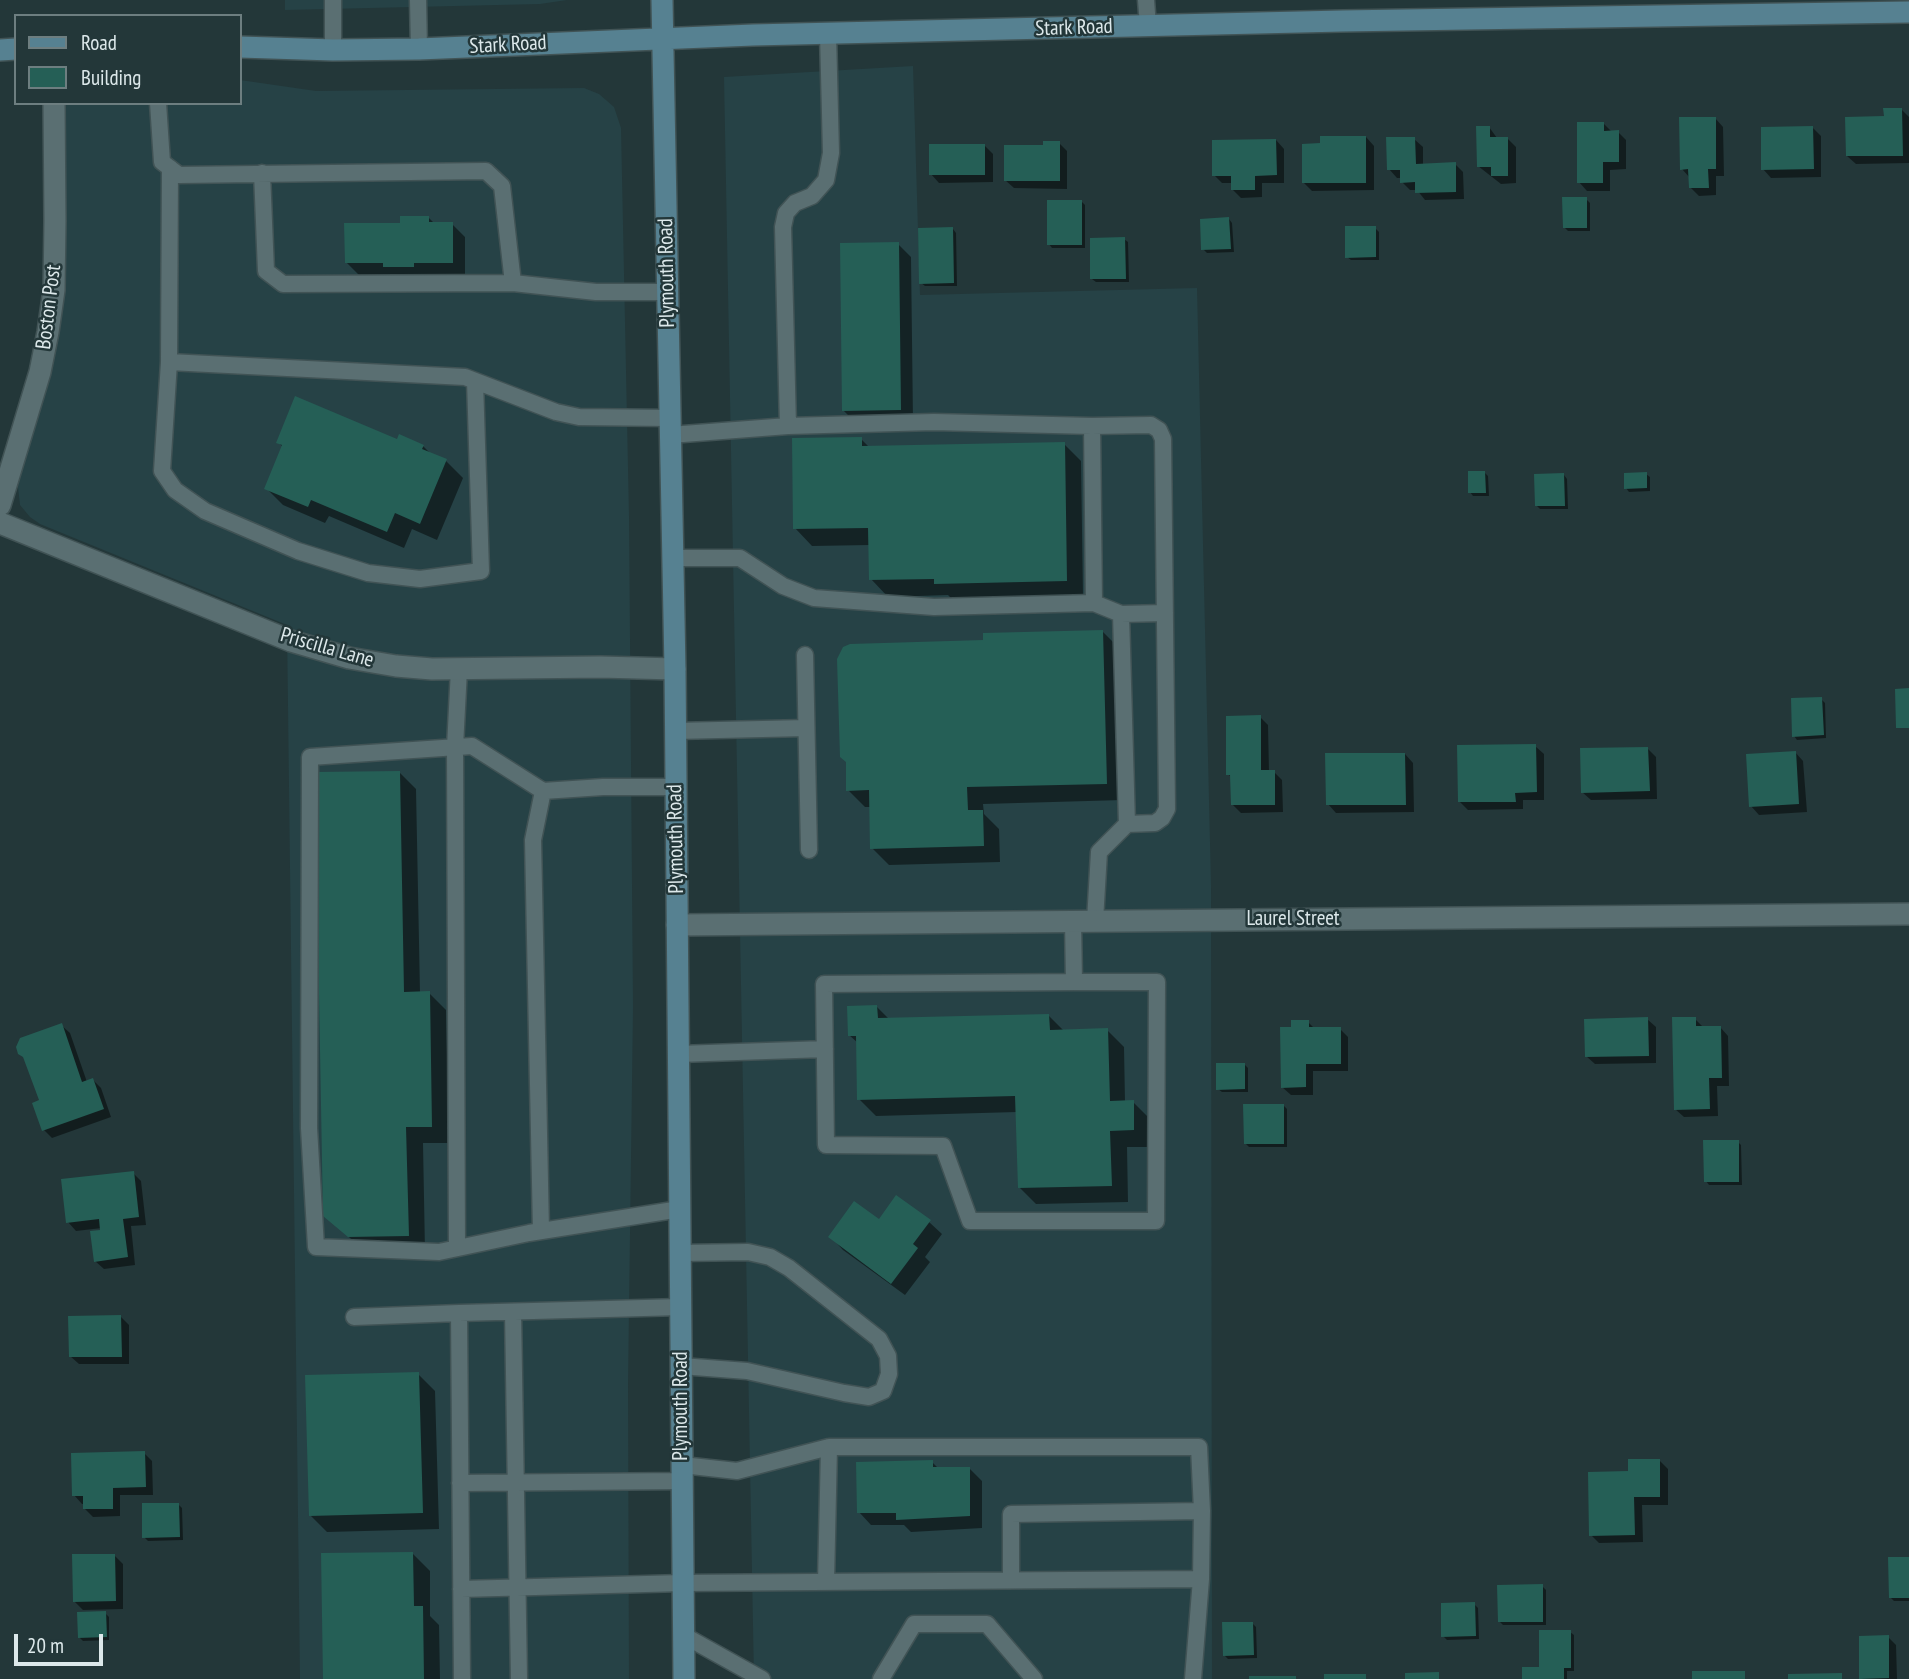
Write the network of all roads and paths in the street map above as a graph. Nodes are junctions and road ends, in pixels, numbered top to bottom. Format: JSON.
{"nodes":[{"id":1,"x":333,"y":0,"type":"edge"},
{"id":2,"x":418,"y":0,"type":"edge"},
{"id":3,"x":662,"y":0,"type":"edge"},
{"id":4,"x":1146,"y":0,"type":"edge"},
{"id":5,"x":1796,"y":5,"type":"edge"},
{"id":6,"x":1909,"y":12,"type":"edge"},
{"id":7,"x":1148,"y":26,"type":"junction"},
{"id":8,"x":828,"y":34,"type":"junction"},
{"id":9,"x":662,"y":41,"type":"junction"},
{"id":10,"x":242,"y":47,"type":"edge"},
{"id":11,"x":333,"y":50,"type":"junction"},
{"id":12,"x":419,"y":50,"type":"junction"},
{"id":13,"x":54,"y":105,"type":"edge"},
{"id":14,"x":158,"y":105,"type":"edge"},
{"id":15,"x":170,"y":168,"type":"junction"},
{"id":16,"x":262,"y":173,"type":"junction"},
{"id":17,"x":513,"y":284,"type":"junction"},
{"id":18,"x":667,"y":292,"type":"junction"},
{"id":19,"x":169,"y":362,"type":"junction"},
{"id":20,"x":475,"y":381,"type":"junction"},
{"id":21,"x":670,"y":426,"type":"junction"},
{"id":22,"x":788,"y":426,"type":"junction"},
{"id":23,"x":1092,"y":426,"type":"junction"},
{"id":24,"x":0,"y":505,"type":"edge"},
{"id":25,"x":0,"y":523,"type":"edge"},
{"id":26,"x":672,"y":558,"type":"junction"},
{"id":27,"x":1094,"y":603,"type":"junction"},
{"id":28,"x":1164,"y":613,"type":"junction"},
{"id":29,"x":1121,"y":614,"type":"junction"},
{"id":30,"x":806,"y":655,"type":"dead end"},
{"id":31,"x":459,"y":669,"type":"junction"},
{"id":32,"x":675,"y":669,"type":"junction"},
{"id":33,"x":806,"y":728,"type":"junction"},
{"id":34,"x":675,"y":731,"type":"junction"},
{"id":35,"x":455,"y":747,"type":"junction"},
{"id":36,"x":676,"y":787,"type":"junction"},
{"id":37,"x":543,"y":791,"type":"junction"},
{"id":38,"x":1127,"y":824,"type":"junction"},
{"id":39,"x":809,"y":850,"type":"dead end"},
{"id":40,"x":1909,"y":914,"type":"edge"},
{"id":41,"x":1073,"y":921,"type":"junction"},
{"id":42,"x":1095,"y":921,"type":"junction"},
{"id":43,"x":677,"y":925,"type":"junction"},
{"id":44,"x":1074,"y":982,"type":"junction"},
{"id":45,"x":825,"y":1049,"type":"junction"},
{"id":46,"x":678,"y":1054,"type":"junction"},
{"id":47,"x":680,"y":1209,"type":"junction"},
{"id":48,"x":541,"y":1231,"type":"junction"},
{"id":49,"x":457,"y":1248,"type":"junction"},
{"id":50,"x":680,"y":1253,"type":"junction"},
{"id":51,"x":681,"y":1307,"type":"junction"},
{"id":52,"x":513,"y":1312,"type":"junction"},
{"id":53,"x":459,"y":1314,"type":"junction"},
{"id":54,"x":354,"y":1317,"type":"dead end"},
{"id":55,"x":681,"y":1366,"type":"junction"},
{"id":56,"x":829,"y":1447,"type":"junction"},
{"id":57,"x":682,"y":1473,"type":"junction"},
{"id":58,"x":460,"y":1483,"type":"junction"},
{"id":59,"x":516,"y":1483,"type":"junction"},
{"id":60,"x":1202,"y":1511,"type":"junction"},
{"id":61,"x":1201,"y":1579,"type":"junction"},
{"id":62,"x":1011,"y":1580,"type":"junction"},
{"id":63,"x":826,"y":1582,"type":"junction"},
{"id":64,"x":683,"y":1583,"type":"junction"},
{"id":65,"x":517,"y":1587,"type":"junction"},
{"id":66,"x":461,"y":1589,"type":"junction"},
{"id":67,"x":683,"y":1635,"type":"junction"},
{"id":68,"x":462,"y":1679,"type":"edge"},
{"id":69,"x":519,"y":1679,"type":"edge"},
{"id":70,"x":684,"y":1679,"type":"edge"},
{"id":71,"x":762,"y":1679,"type":"edge"},
{"id":72,"x":881,"y":1679,"type":"edge"},
{"id":73,"x":1034,"y":1679,"type":"edge"},
{"id":74,"x":1193,"y":1679,"type":"edge"}],
"edges":[{"from":1,"to":11,"type":"lane"},
{"from":2,"to":12,"type":"lane"},
{"from":3,"to":9,"type":"main road","name":"Plymouth Road"},
{"from":4,"to":7,"type":"lane"},
{"from":5,"to":6,"type":"main road","name":"Stark Road"},
{"from":5,"to":7,"type":"main road","name":"Stark Road"},
{"from":7,"to":8,"type":"main road","name":"Stark Road"},
{"from":8,"to":9,"type":"main road","name":"Stark Road"},
{"from":8,"to":22,"type":"lane"},
{"from":9,"to":12,"type":"main road","name":"Stark Road"},
{"from":9,"to":18,"type":"main road","name":"Plymouth Road"},
{"from":10,"to":11,"type":"main road","name":"Stark Road"},
{"from":11,"to":12,"type":"main road","name":"Stark Road"},
{"from":13,"to":24,"type":"street","name":"Boston Post"},
{"from":14,"to":15,"type":"lane"},
{"from":15,"to":16,"type":"lane"},
{"from":15,"to":19,"type":"lane"},
{"from":16,"to":17,"type":"lane"},
{"from":16,"to":17,"type":"lane"},
{"from":17,"to":18,"type":"lane"},
{"from":18,"to":21,"type":"main road","name":"Plymouth Road"},
{"from":19,"to":20,"type":"lane"},
{"from":19,"to":20,"type":"lane"},
{"from":20,"to":21,"type":"lane"},
{"from":21,"to":22,"type":"lane"},
{"from":21,"to":26,"type":"main road","name":"Plymouth Road"},
{"from":22,"to":23,"type":"lane"},
{"from":23,"to":27,"type":"lane"},
{"from":23,"to":28,"type":"lane"},
{"from":25,"to":31,"type":"street","name":"Priscilla Lane"},
{"from":26,"to":27,"type":"lane"},
{"from":26,"to":32,"type":"main road","name":"Plymouth Road"},
{"from":27,"to":29,"type":"lane"},
{"from":28,"to":29,"type":"lane"},
{"from":28,"to":38,"type":"lane"},
{"from":29,"to":38,"type":"lane"},
{"from":30,"to":33,"type":"lane"},
{"from":31,"to":32,"type":"street","name":"Priscilla Lane"},
{"from":31,"to":35,"type":"lane"},
{"from":32,"to":34,"type":"main road","name":"Plymouth Road"},
{"from":33,"to":34,"type":"lane"},
{"from":33,"to":39,"type":"lane"},
{"from":34,"to":36,"type":"main road","name":"Plymouth Road"},
{"from":35,"to":37,"type":"lane"},
{"from":35,"to":49,"type":"lane"},
{"from":35,"to":49,"type":"lane"},
{"from":36,"to":37,"type":"lane"},
{"from":36,"to":43,"type":"main road","name":"Plymouth Road"},
{"from":37,"to":48,"type":"lane"},
{"from":38,"to":42,"type":"lane"},
{"from":40,"to":42,"type":"street","name":"Laurel Street"},
{"from":41,"to":42,"type":"street","name":"Laurel Street"},
{"from":41,"to":43,"type":"street","name":"Laurel Street"},
{"from":41,"to":44,"type":"lane"},
{"from":43,"to":46,"type":"main road","name":"Plymouth Road"},
{"from":44,"to":45,"type":"lane"},
{"from":44,"to":45,"type":"lane"},
{"from":45,"to":46,"type":"lane"},
{"from":46,"to":47,"type":"main road","name":"Plymouth Road"},
{"from":47,"to":48,"type":"lane"},
{"from":47,"to":50,"type":"main road","name":"Plymouth Road"},
{"from":48,"to":49,"type":"lane"},
{"from":50,"to":51,"type":"main road","name":"Plymouth Road"},
{"from":50,"to":55,"type":"lane"},
{"from":51,"to":52,"type":"lane"},
{"from":51,"to":55,"type":"main road","name":"Plymouth Road"},
{"from":52,"to":53,"type":"lane"},
{"from":52,"to":59,"type":"lane"},
{"from":53,"to":54,"type":"lane"},
{"from":53,"to":58,"type":"lane"},
{"from":55,"to":57,"type":"main road","name":"Plymouth Road"},
{"from":56,"to":57,"type":"lane"},
{"from":56,"to":60,"type":"lane"},
{"from":56,"to":63,"type":"lane"},
{"from":57,"to":59,"type":"lane"},
{"from":57,"to":64,"type":"main road","name":"Plymouth Road"},
{"from":58,"to":59,"type":"lane"},
{"from":58,"to":66,"type":"lane"},
{"from":59,"to":65,"type":"lane"},
{"from":60,"to":61,"type":"lane"},
{"from":60,"to":62,"type":"lane"},
{"from":61,"to":62,"type":"lane"},
{"from":61,"to":74,"type":"lane"},
{"from":62,"to":63,"type":"lane"},
{"from":63,"to":64,"type":"lane"},
{"from":64,"to":65,"type":"lane"},
{"from":64,"to":67,"type":"main road","name":"Plymouth Road"},
{"from":65,"to":66,"type":"lane"},
{"from":65,"to":69,"type":"lane"},
{"from":66,"to":68,"type":"lane"},
{"from":67,"to":70,"type":"main road","name":"Plymouth Road"},
{"from":67,"to":71,"type":"lane"},
{"from":72,"to":73,"type":"lane"}]}
